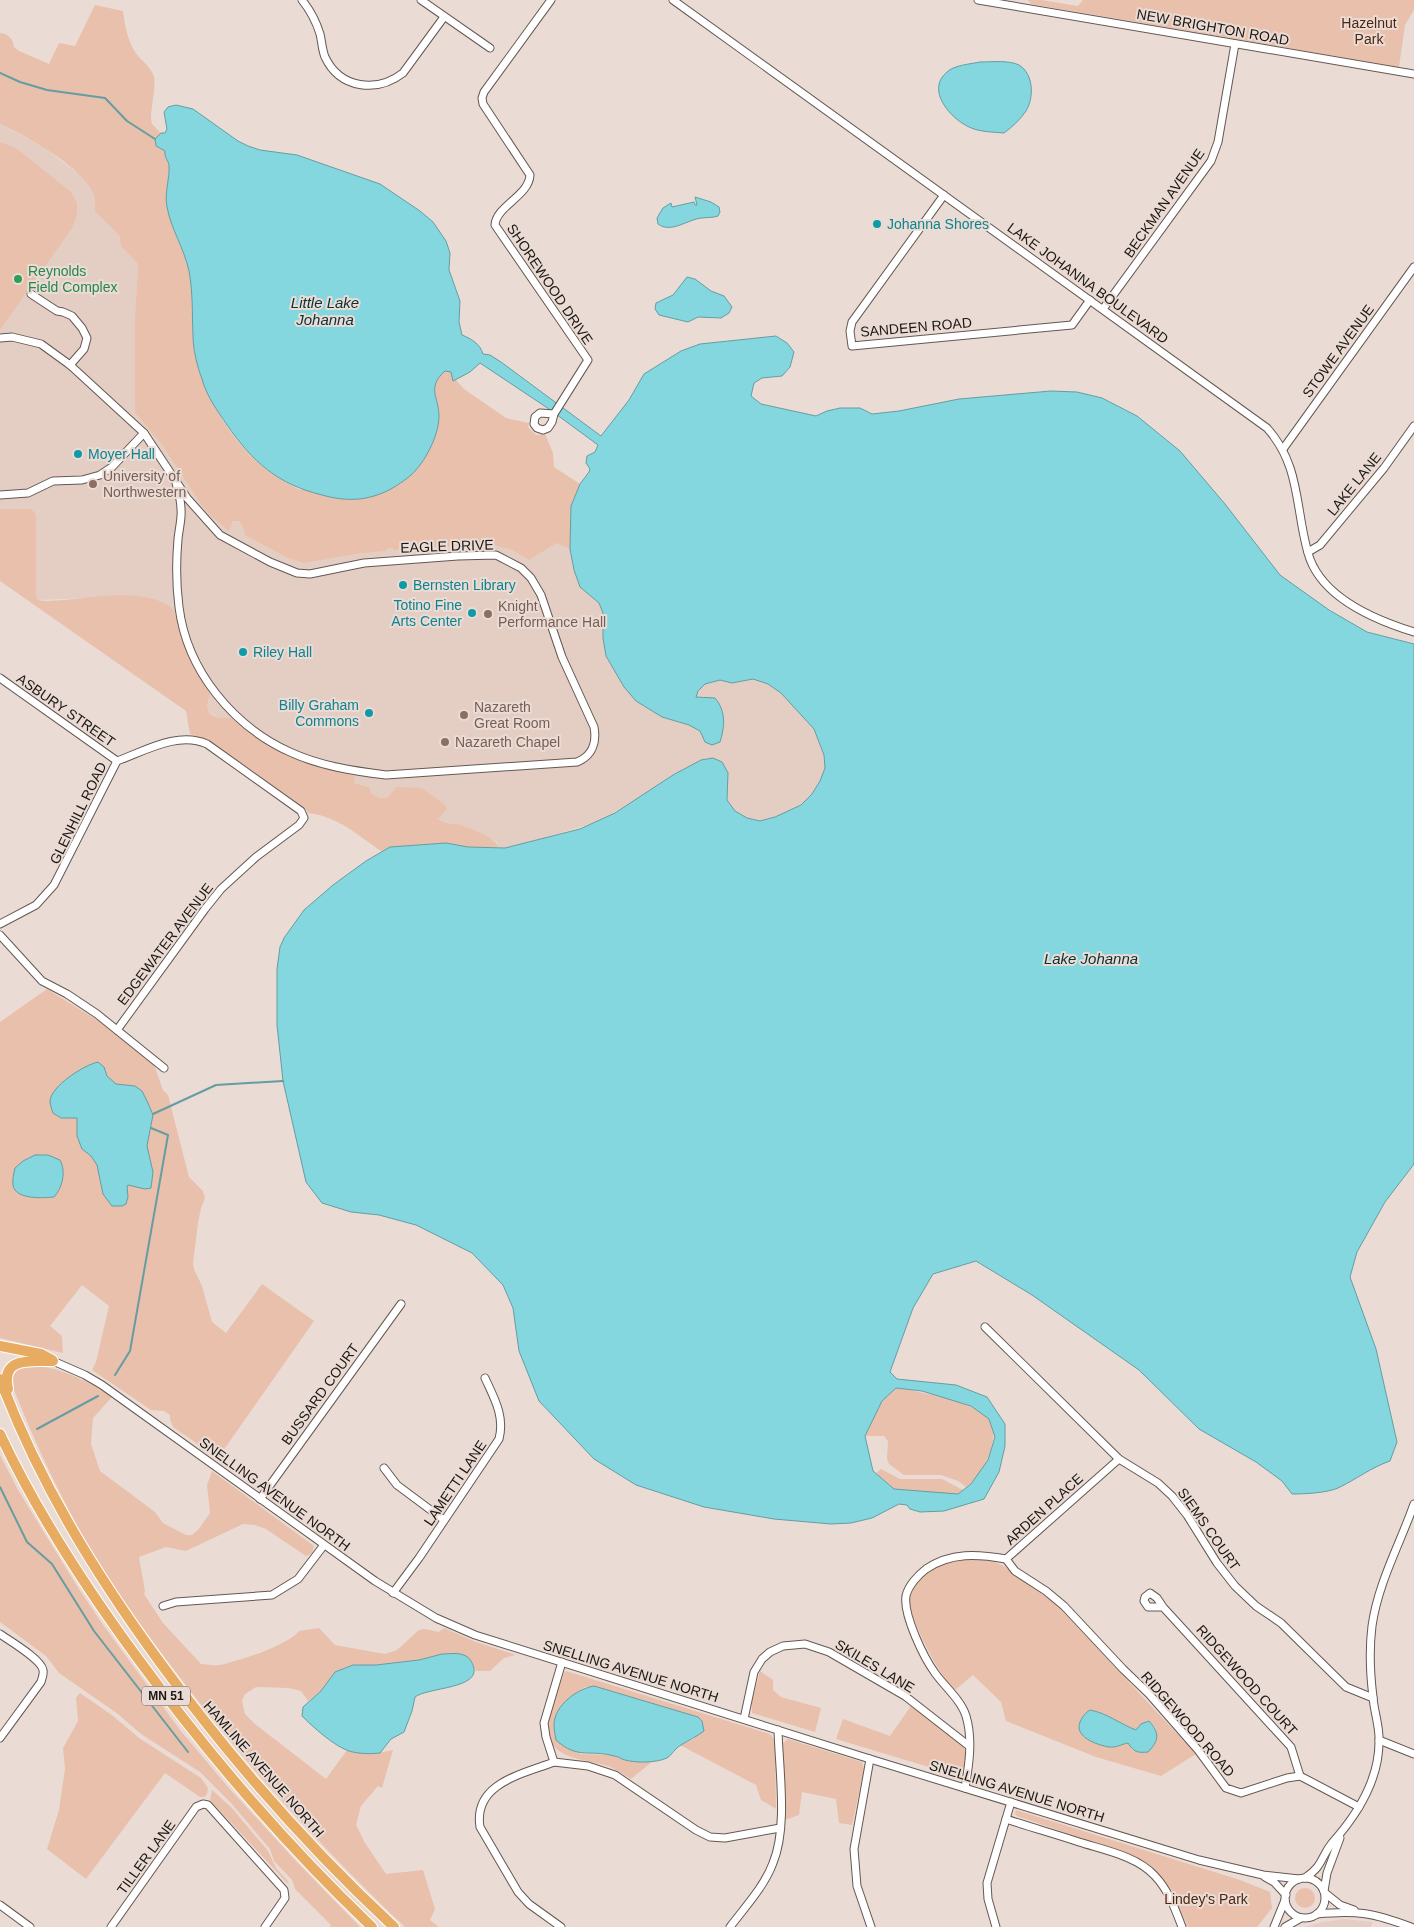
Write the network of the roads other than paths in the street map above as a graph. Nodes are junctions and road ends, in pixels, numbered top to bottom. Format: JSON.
{"nodes":[{"id":1,"x":302,"y":0,"type":"edge"},
{"id":2,"x":421,"y":0,"type":"edge"},
{"id":3,"x":551,"y":0,"type":"edge"},
{"id":4,"x":673,"y":0,"type":"edge"},
{"id":5,"x":978,"y":0,"type":"edge"},
{"id":6,"x":1016,"y":3,"type":"edge"},
{"id":7,"x":444,"y":16,"type":"junction"},
{"id":8,"x":1234,"y":44,"type":"junction"},
{"id":9,"x":490,"y":48,"type":"dead end"},
{"id":10,"x":1414,"y":74,"type":"edge"},
{"id":11,"x":944,"y":196,"type":"junction"},
{"id":12,"x":1414,"y":267,"type":"edge"},
{"id":13,"x":31,"y":294,"type":"dead end"},
{"id":14,"x":1090,"y":300,"type":"junction"},
{"id":15,"x":1103,"y":309,"type":"junction"},
{"id":16,"x":0,"y":338,"type":"edge"},
{"id":17,"x":70,"y":365,"type":"junction"},
{"id":18,"x":554,"y":414,"type":"dead end"},
{"id":19,"x":1414,"y":426,"type":"edge"},
{"id":20,"x":144,"y":434,"type":"junction"},
{"id":21,"x":1283,"y":449,"type":"junction"},
{"id":22,"x":176,"y":483,"type":"junction"},
{"id":23,"x":0,"y":495,"type":"edge"},
{"id":24,"x":194,"y":507,"type":"junction"},
{"id":25,"x":182,"y":510,"type":"junction"},
{"id":26,"x":1308,"y":552,"type":"junction"},
{"id":27,"x":1414,"y":632,"type":"edge"},
{"id":28,"x":0,"y":678,"type":"edge"},
{"id":29,"x":117,"y":761,"type":"junction"},
{"id":30,"x":304,"y":818,"type":"joint"},
{"id":31,"x":0,"y":924,"type":"edge"},
{"id":32,"x":0,"y":935,"type":"edge"},
{"id":33,"x":117,"y":1030,"type":"junction"},
{"id":34,"x":164,"y":1068,"type":"dead end"},
{"id":35,"x":401,"y":1304,"type":"dead end"},
{"id":36,"x":985,"y":1327,"type":"dead end"},
{"id":37,"x":0,"y":1346,"type":"edge"},
{"id":38,"x":53,"y":1360,"type":"junction"},
{"id":39,"x":486,"y":1378,"type":"dead end"},
{"id":40,"x":0,"y":1379,"type":"edge"},
{"id":41,"x":0,"y":1434,"type":"edge"},
{"id":42,"x":23,"y":1434,"type":"junction"},
{"id":43,"x":1119,"y":1459,"type":"junction"},
{"id":44,"x":384,"y":1468,"type":"dead end"},
{"id":45,"x":260,"y":1499,"type":"junction"},
{"id":46,"x":1414,"y":1504,"type":"edge"},
{"id":47,"x":444,"y":1520,"type":"junction"},
{"id":48,"x":324,"y":1545,"type":"junction"},
{"id":49,"x":1006,"y":1559,"type":"junction"},
{"id":50,"x":393,"y":1593,"type":"junction"},
{"id":51,"x":164,"y":1606,"type":"dead end"},
{"id":52,"x":1163,"y":1607,"type":"dead end"},
{"id":53,"x":0,"y":1634,"type":"edge"},
{"id":54,"x":562,"y":1662,"type":"junction"},
{"id":55,"x":1373,"y":1698,"type":"junction"},
{"id":56,"x":744,"y":1720,"type":"junction"},
{"id":57,"x":778,"y":1730,"type":"junction"},
{"id":58,"x":0,"y":1738,"type":"edge"},
{"id":59,"x":1380,"y":1740,"type":"junction"},
{"id":60,"x":969,"y":1746,"type":"junction"},
{"id":61,"x":1414,"y":1754,"type":"edge"},
{"id":62,"x":870,"y":1759,"type":"junction"},
{"id":63,"x":554,"y":1762,"type":"junction"},
{"id":64,"x":1300,"y":1776,"type":"junction"},
{"id":65,"x":965,"y":1788,"type":"junction"},
{"id":66,"x":1011,"y":1802,"type":"junction"},
{"id":67,"x":1359,"y":1807,"type":"junction"},
{"id":68,"x":1006,"y":1819,"type":"junction"},
{"id":69,"x":780,"y":1828,"type":"junction"},
{"id":70,"x":1341,"y":1832,"type":"junction"},
{"id":71,"x":1263,"y":1876,"type":"junction"},
{"id":72,"x":1302,"y":1879,"type":"junction"},
{"id":73,"x":1324,"y":1892,"type":"junction"},
{"id":74,"x":1286,"y":1897,"type":"junction"},
{"id":75,"x":0,"y":1905,"type":"edge"},
{"id":76,"x":1359,"y":1912,"type":"junction"},
{"id":77,"x":1317,"y":1914,"type":"junction"},
{"id":78,"x":1301,"y":1918,"type":"junction"},
{"id":79,"x":30,"y":1927,"type":"edge"},
{"id":80,"x":111,"y":1927,"type":"edge"},
{"id":81,"x":265,"y":1927,"type":"edge"},
{"id":82,"x":372,"y":1927,"type":"edge"},
{"id":83,"x":394,"y":1927,"type":"edge"},
{"id":84,"x":561,"y":1927,"type":"edge"},
{"id":85,"x":730,"y":1927,"type":"edge"},
{"id":86,"x":871,"y":1927,"type":"edge"},
{"id":87,"x":996,"y":1927,"type":"edge"},
{"id":88,"x":1182,"y":1927,"type":"edge"},
{"id":89,"x":1274,"y":1927,"type":"edge"},
{"id":90,"x":1285,"y":1927,"type":"edge"},
{"id":91,"x":1411,"y":1927,"type":"edge"}],
"edges":[{"from":1,"to":7,"type":"street"},
{"from":2,"to":7,"type":"street"},
{"from":3,"to":18,"type":"street","name":"SHOREWOOD DRIVE"},
{"from":4,"to":11,"type":"street","name":"LAKE JOHANNA BOULEVARD"},
{"from":5,"to":6,"type":"street","name":"NEW BRIGHTON ROAD"},
{"from":6,"to":8,"type":"street","name":"NEW BRIGHTON ROAD"},
{"from":7,"to":9,"type":"street"},
{"from":8,"to":10,"type":"street","name":"NEW BRIGHTON ROAD"},
{"from":8,"to":15,"type":"street","name":"BECKMAN AVENUE"},
{"from":11,"to":14,"type":"street","name":"LAKE JOHANNA BOULEVARD"},
{"from":11,"to":14,"type":"street","name":"SANDEEN ROAD"},
{"from":12,"to":21,"type":"street","name":"STOWE AVENUE"},
{"from":13,"to":17,"type":"street"},
{"from":14,"to":15,"type":"street","name":"LAKE JOHANNA BOULEVARD"},
{"from":15,"to":21,"type":"street","name":"LAKE JOHANNA BOULEVARD"},
{"from":16,"to":17,"type":"street","name":"EAGLE DRIVE"},
{"from":17,"to":20,"type":"street","name":"EAGLE DRIVE"},
{"from":19,"to":26,"type":"street","name":"LAKE LANE"},
{"from":20,"to":22,"type":"street","name":"EAGLE DRIVE"},
{"from":20,"to":23,"type":"street"},
{"from":21,"to":26,"type":"street","name":"LAKE JOHANNA BOULEVARD"},
{"from":22,"to":24,"type":"street","name":"EAGLE DRIVE"},
{"from":22,"to":25,"type":"street","name":"EAGLE DRIVE"},
{"from":24,"to":25,"type":"street"},
{"from":24,"to":25,"type":"street","name":"EAGLE DRIVE"},
{"from":26,"to":27,"type":"street","name":"LAKE JOHANNA BOULEVARD"},
{"from":28,"to":29,"type":"street","name":"ASBURY STREET"},
{"from":29,"to":30,"type":"street","name":"GLENHILL ROAD"},
{"from":29,"to":31,"type":"street","name":"GLENHILL ROAD"},
{"from":30,"to":33,"type":"street","name":"EDGEWATER AVENUE"},
{"from":32,"to":33,"type":"street"},
{"from":33,"to":34,"type":"street"},
{"from":35,"to":45,"type":"street","name":"BUSSARD COURT"},
{"from":36,"to":43,"type":"street","name":"SIEMS COURT"},
{"from":37,"to":38,"type":"highway"},
{"from":38,"to":42,"type":"highway"},
{"from":38,"to":45,"type":"street","name":"SNELLING AVENUE NORTH"},
{"from":39,"to":47,"type":"street","name":"LAMETTI LANE"},
{"from":40,"to":42,"type":"highway","name":"HAMLINE AVENUE NORTH","number":"MN 51"},
{"from":41,"to":82,"type":"highway","name":"HAMLINE AVENUE NORTH","number":"MN 51"},
{"from":42,"to":83,"type":"highway","name":"HAMLINE AVENUE NORTH","number":"MN 51"},
{"from":43,"to":49,"type":"street","name":"ARDEN PLACE"},
{"from":43,"to":55,"type":"street","name":"SIEMS COURT"},
{"from":44,"to":47,"type":"street"},
{"from":45,"to":48,"type":"street","name":"SNELLING AVENUE NORTH"},
{"from":46,"to":55,"type":"street"},
{"from":47,"to":50,"type":"street","name":"LAMETTI LANE"},
{"from":48,"to":50,"type":"street","name":"SNELLING AVENUE NORTH"},
{"from":48,"to":51,"type":"street"},
{"from":49,"to":60,"type":"street","name":"ARDEN PLACE"},
{"from":49,"to":64,"type":"street","name":"RIDGEWOOD ROAD"},
{"from":50,"to":54,"type":"street","name":"SNELLING AVENUE NORTH"},
{"from":52,"to":64,"type":"street","name":"RIDGEWOOD COURT"},
{"from":53,"to":58,"type":"street"},
{"from":54,"to":56,"type":"street","name":"SNELLING AVENUE NORTH"},
{"from":54,"to":63,"type":"street"},
{"from":55,"to":59,"type":"street"},
{"from":56,"to":57,"type":"street","name":"SNELLING AVENUE NORTH"},
{"from":56,"to":60,"type":"street","name":"SKILES LANE"},
{"from":57,"to":62,"type":"street","name":"SNELLING AVENUE NORTH"},
{"from":57,"to":69,"type":"street"},
{"from":59,"to":61,"type":"street"},
{"from":59,"to":67,"type":"street"},
{"from":60,"to":65,"type":"street","name":"ARDEN PLACE"},
{"from":62,"to":65,"type":"street","name":"SNELLING AVENUE NORTH"},
{"from":62,"to":86,"type":"street"},
{"from":63,"to":69,"type":"street"},
{"from":63,"to":84,"type":"street"},
{"from":64,"to":67,"type":"street"},
{"from":65,"to":66,"type":"street","name":"SNELLING AVENUE NORTH"},
{"from":66,"to":68,"type":"street"},
{"from":66,"to":71,"type":"street","name":"SNELLING AVENUE NORTH"},
{"from":67,"to":70,"type":"street"},
{"from":68,"to":87,"type":"street"},
{"from":68,"to":88,"type":"street"},
{"from":69,"to":85,"type":"street"},
{"from":70,"to":72,"type":"street"},
{"from":70,"to":73,"type":"street"},
{"from":71,"to":72,"type":"street","name":"SNELLING AVENUE NORTH"},
{"from":71,"to":74,"type":"street","name":"SNELLING AVENUE NORTH"},
{"from":72,"to":73,"type":"street"},
{"from":72,"to":74,"type":"street"},
{"from":73,"to":76,"type":"street"},
{"from":73,"to":77,"type":"street"},
{"from":74,"to":78,"type":"street"},
{"from":74,"to":89,"type":"street"},
{"from":75,"to":79,"type":"street"},
{"from":76,"to":77,"type":"street"},
{"from":76,"to":91,"type":"street"},
{"from":77,"to":78,"type":"street"},
{"from":78,"to":90,"type":"street"},
{"from":80,"to":81,"type":"street","name":"TILLER LANE"}]}
